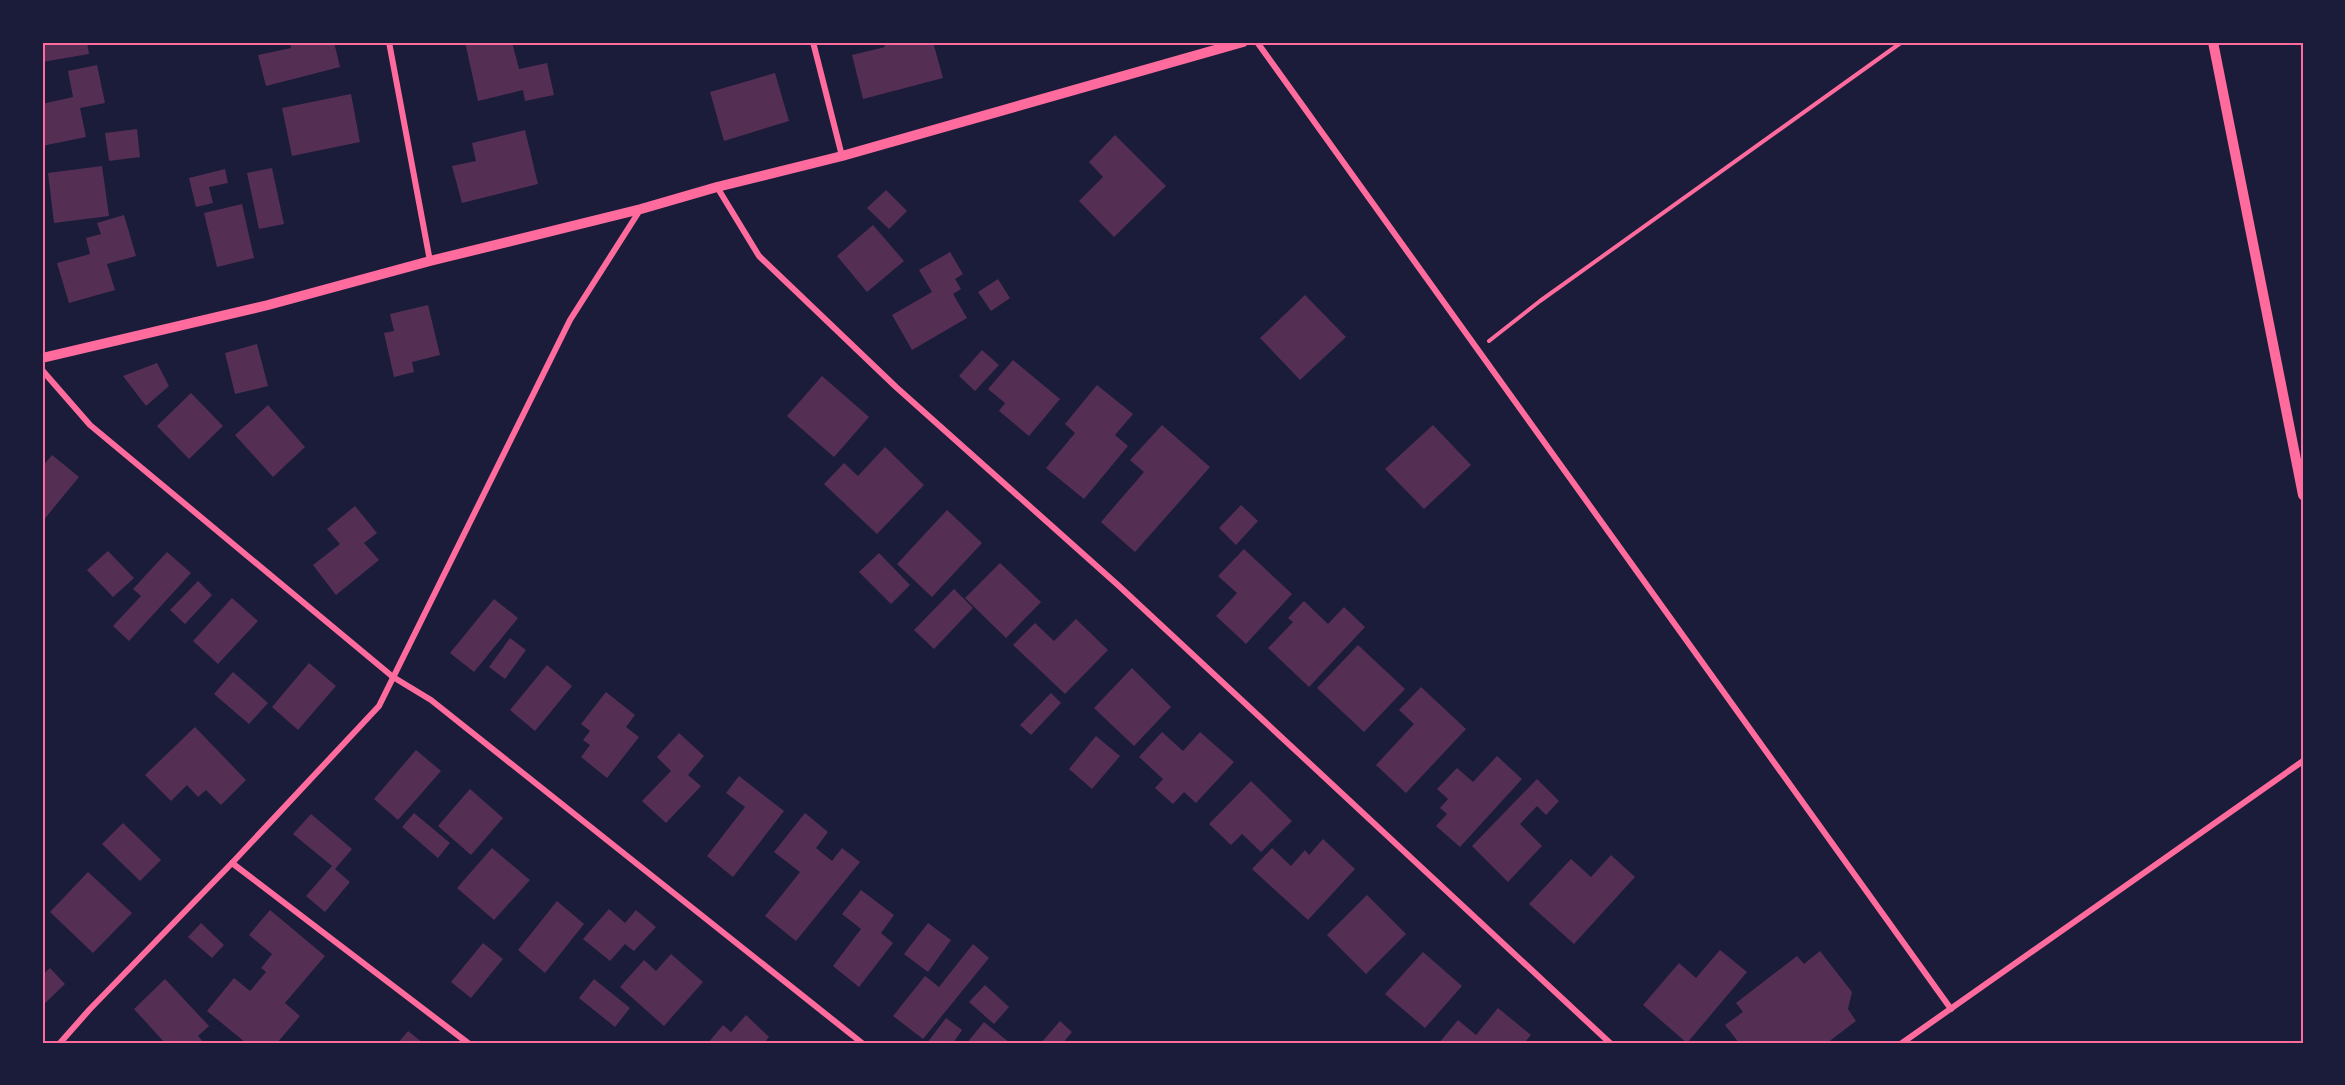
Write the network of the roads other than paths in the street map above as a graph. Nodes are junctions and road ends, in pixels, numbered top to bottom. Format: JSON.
{"nodes":[{"id":1,"x":389,"y":42,"type":"edge"},
{"id":2,"x":813,"y":42,"type":"edge"},
{"id":3,"x":1243,"y":42,"type":"edge"},
{"id":4,"x":1257,"y":42,"type":"edge"},
{"id":5,"x":2213,"y":42,"type":"edge"},
{"id":6,"x":842,"y":156,"type":"junction"},
{"id":7,"x":717,"y":187,"type":"junction"},
{"id":8,"x":641,"y":209,"type":"junction"},
{"id":9,"x":430,"y":261,"type":"junction"},
{"id":10,"x":42,"y":358,"type":"edge"},
{"id":11,"x":42,"y":370,"type":"edge"},
{"id":12,"x":2303,"y":495,"type":"edge"},
{"id":13,"x":393,"y":677,"type":"junction"},
{"id":14,"x":2303,"y":761,"type":"edge"},
{"id":15,"x":232,"y":863,"type":"junction"},
{"id":16,"x":1951,"y":1009,"type":"junction"},
{"id":17,"x":60,"y":1043,"type":"edge"},
{"id":18,"x":468,"y":1043,"type":"edge"},
{"id":19,"x":862,"y":1043,"type":"edge"},
{"id":20,"x":1610,"y":1043,"type":"edge"},
{"id":21,"x":1902,"y":1043,"type":"edge"}],
"edges":[{"from":1,"to":9,"type":"street"},
{"from":2,"to":6,"type":"street"},
{"from":3,"to":6,"type":"street"},
{"from":4,"to":16,"type":"street"},
{"from":5,"to":12,"type":"street"},
{"from":6,"to":7,"type":"street"},
{"from":7,"to":8,"type":"street"},
{"from":7,"to":20,"type":"street"},
{"from":8,"to":9,"type":"street"},
{"from":8,"to":13,"type":"street"},
{"from":9,"to":10,"type":"street"},
{"from":11,"to":13,"type":"street"},
{"from":13,"to":15,"type":"street"},
{"from":13,"to":19,"type":"street"},
{"from":14,"to":16,"type":"street"},
{"from":15,"to":17,"type":"street"},
{"from":15,"to":18,"type":"street"},
{"from":16,"to":21,"type":"street"}]}
